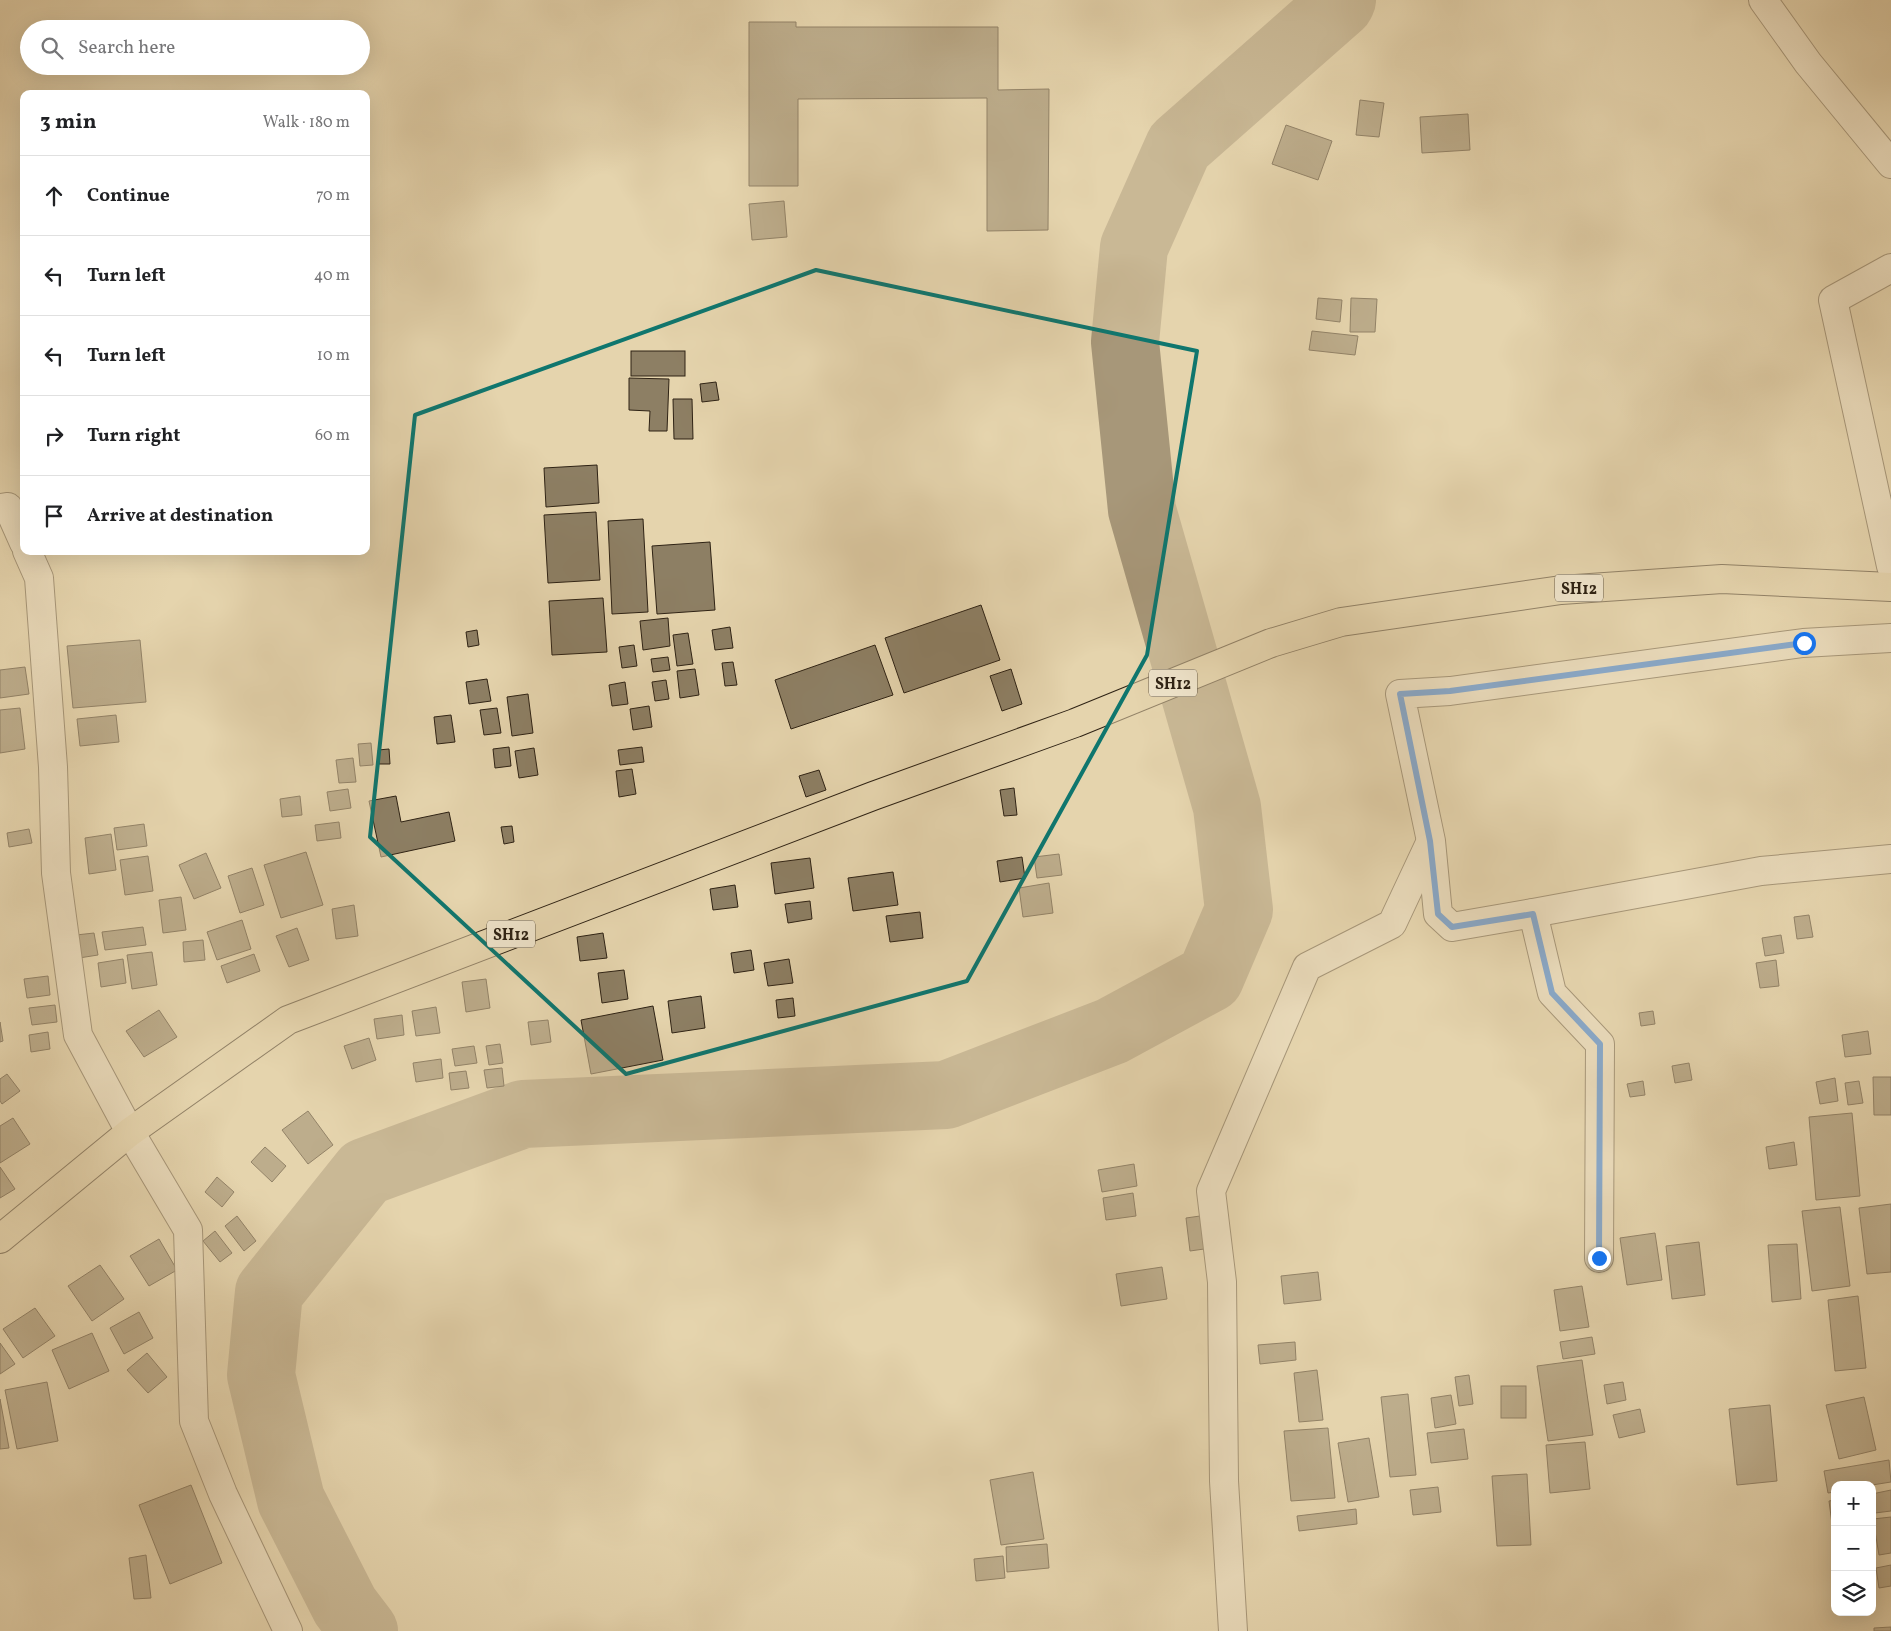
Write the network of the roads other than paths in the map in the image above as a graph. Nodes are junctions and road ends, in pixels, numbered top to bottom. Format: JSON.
{"nodes":[{"id":1,"x":1762,"y":0,"type":"edge"},
{"id":2,"x":1891,"y":164,"type":"edge"},
{"id":3,"x":1891,"y":268,"type":"edge"},
{"id":4,"x":0,"y":508,"type":"edge"},
{"id":5,"x":20,"y":534,"type":"edge"},
{"id":6,"x":29,"y":555,"type":"edge"},
{"id":7,"x":1891,"y":566,"type":"edge"},
{"id":8,"x":1891,"y":587,"type":"edge"},
{"id":9,"x":1891,"y":638,"type":"edge"},
{"id":10,"x":1430,"y":841,"type":"junction"},
{"id":11,"x":1891,"y":859,"type":"edge"},
{"id":12,"x":1533,"y":914,"type":"junction"},
{"id":13,"x":130,"y":1132,"type":"junction"},
{"id":14,"x":0,"y":1239,"type":"edge"},
{"id":15,"x":1599,"y":1258,"type":"dead end"},
{"id":16,"x":288,"y":1631,"type":"edge"},
{"id":17,"x":1233,"y":1631,"type":"edge"}],
"edges":[{"from":1,"to":2,"type":"street"},
{"from":3,"to":7,"type":"street"},
{"from":4,"to":5,"type":"street"},
{"from":6,"to":13,"type":"street"},
{"from":8,"to":13,"type":"main road","number":"SH12"},
{"from":9,"to":10,"type":"street"},
{"from":10,"to":12,"type":"street"},
{"from":10,"to":17,"type":"street"},
{"from":11,"to":12,"type":"street"},
{"from":12,"to":15,"type":"street"},
{"from":13,"to":14,"type":"main road","number":"SH12"},
{"from":13,"to":16,"type":"street"}]}
